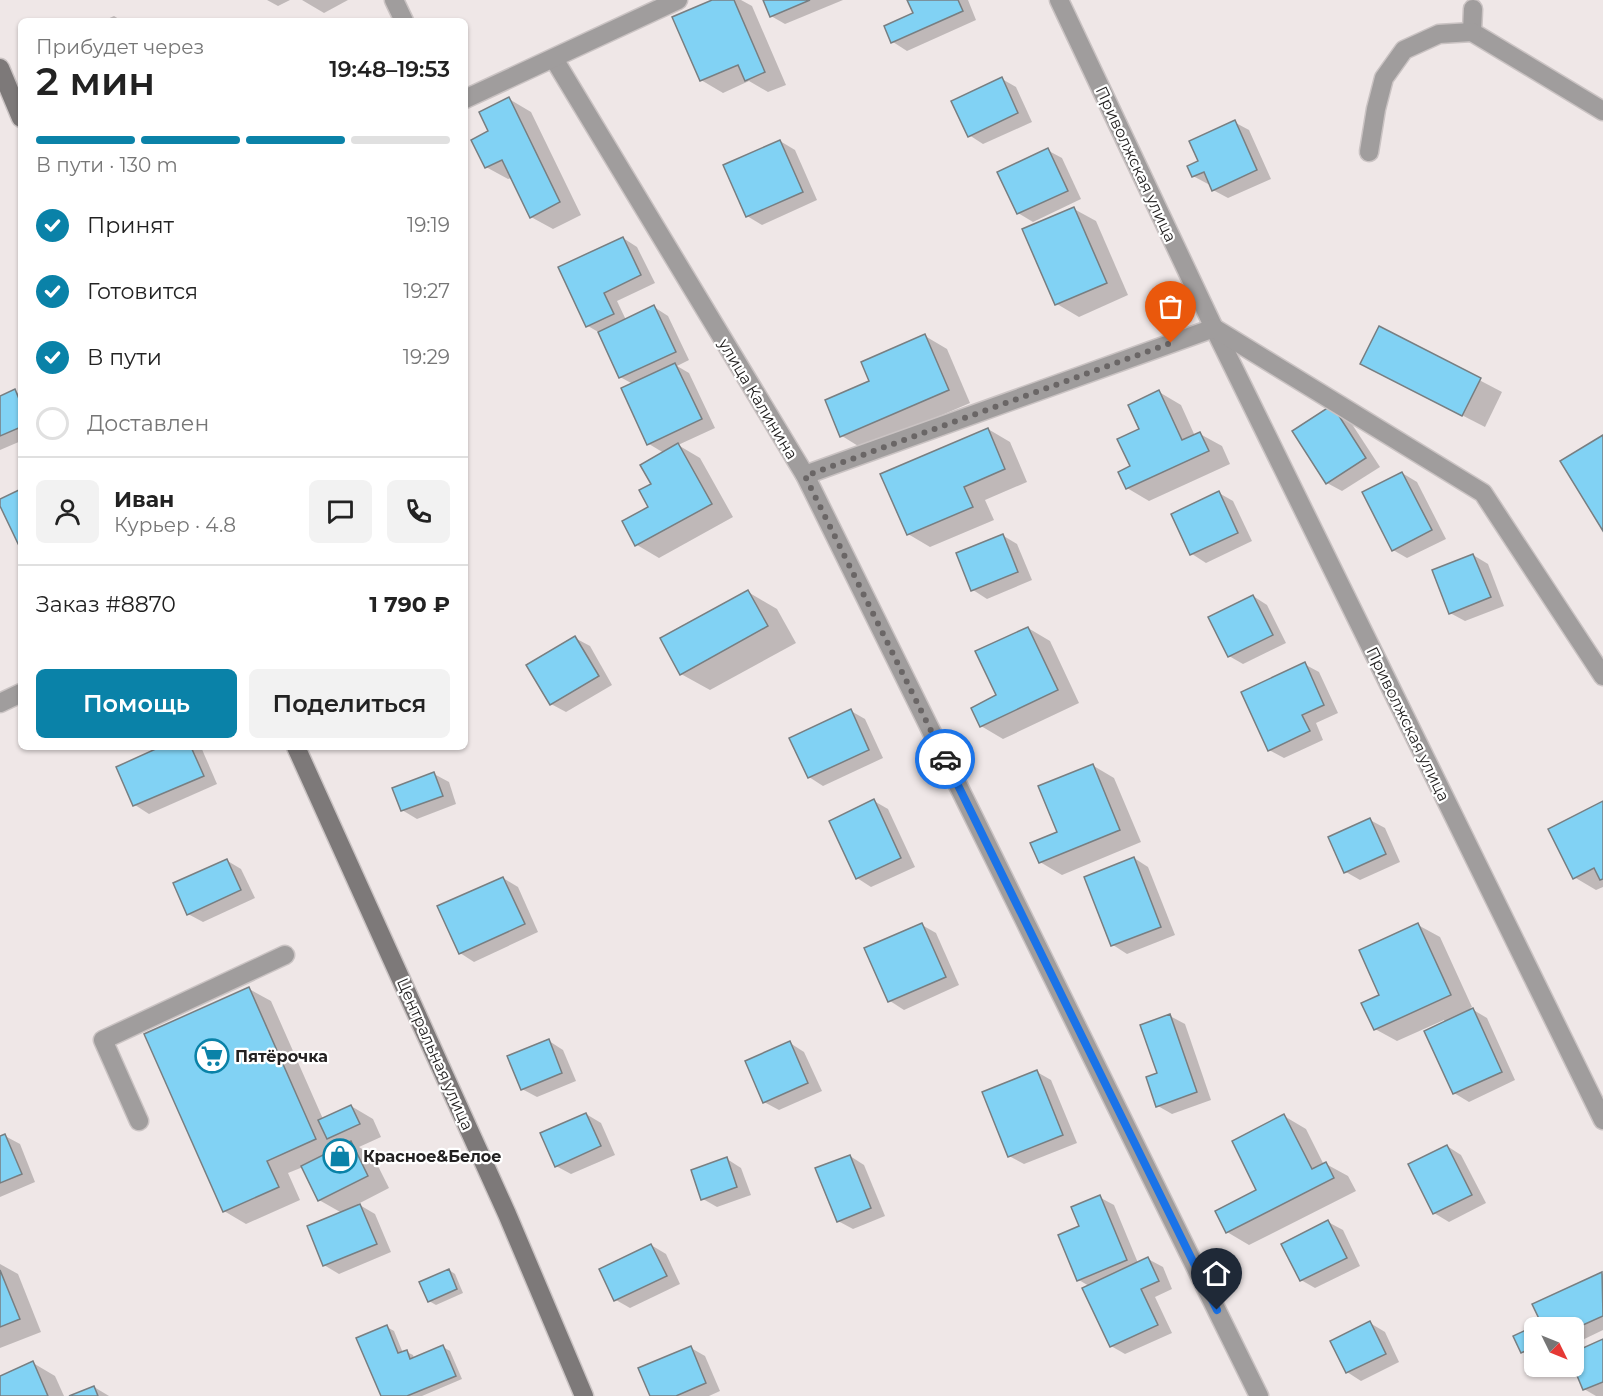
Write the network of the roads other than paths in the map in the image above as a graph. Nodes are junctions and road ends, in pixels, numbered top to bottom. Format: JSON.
{"nodes":[{"id":1,"x":394,"y":0,"type":"edge"},
{"id":2,"x":678,"y":0,"type":"edge"},
{"id":3,"x":1059,"y":0,"type":"edge"},
{"id":4,"x":1473,"y":9,"type":"dead end"},
{"id":5,"x":403,"y":18,"type":"edge"},
{"id":6,"x":1472,"y":32,"type":"junction"},
{"id":7,"x":554,"y":59,"type":"junction"},
{"id":8,"x":0,"y":68,"type":"edge"},
{"id":9,"x":468,"y":98,"type":"edge"},
{"id":10,"x":18,"y":111,"type":"edge"},
{"id":11,"x":1603,"y":111,"type":"edge"},
{"id":12,"x":1369,"y":152,"type":"dead end"},
{"id":13,"x":1214,"y":328,"type":"junction"},
{"id":14,"x":805,"y":476,"type":"junction"},
{"id":15,"x":1603,"y":676,"type":"edge"},
{"id":16,"x":18,"y":694,"type":"edge"},
{"id":17,"x":0,"y":703,"type":"edge"},
{"id":18,"x":297,"y":750,"type":"edge"},
{"id":19,"x":285,"y":955,"type":"dead end"},
{"id":20,"x":1603,"y":1120,"type":"edge"},
{"id":21,"x":139,"y":1121,"type":"dead end"},
{"id":22,"x":584,"y":1396,"type":"edge"},
{"id":23,"x":1259,"y":1396,"type":"edge"}],
"edges":[{"from":1,"to":5,"type":"street"},
{"from":2,"to":7,"type":"street"},
{"from":3,"to":13,"type":"street","name":"Приволжская улица"},
{"from":4,"to":6,"type":"street"},
{"from":6,"to":11,"type":"street"},
{"from":6,"to":12,"type":"street"},
{"from":7,"to":9,"type":"street"},
{"from":7,"to":14,"type":"street","name":"улица Калинина"},
{"from":8,"to":10,"type":"street"},
{"from":13,"to":14,"type":"street"},
{"from":13,"to":15,"type":"street"},
{"from":13,"to":20,"type":"street","name":"Приволжская улица"},
{"from":14,"to":23,"type":"street","name":"улица Калинина"},
{"from":16,"to":17,"type":"street"},
{"from":18,"to":22,"type":"street","name":"Центральная улица"},
{"from":19,"to":21,"type":"street"}]}
